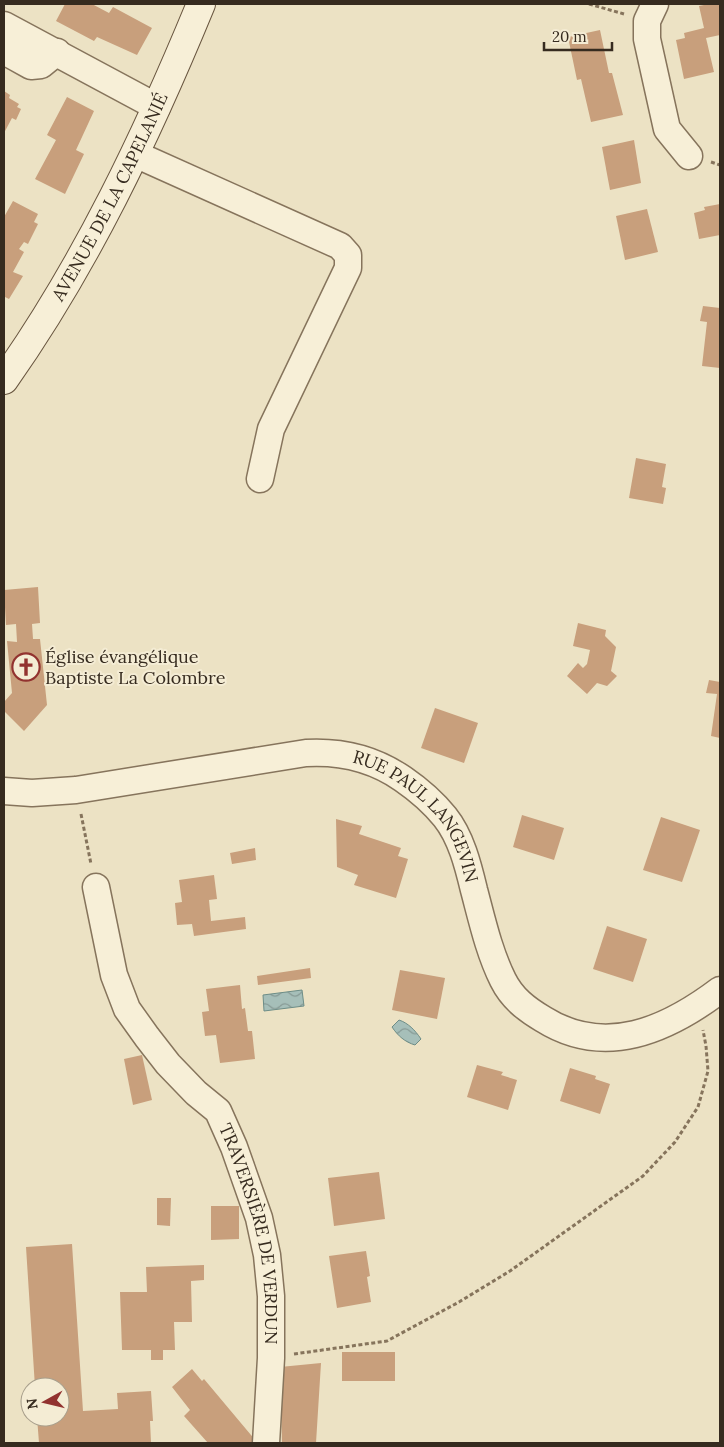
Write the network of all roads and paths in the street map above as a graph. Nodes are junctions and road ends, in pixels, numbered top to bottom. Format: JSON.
{"nodes":[{"id":1,"x":201,"y":4,"type":"edge"},
{"id":2,"x":589,"y":4,"type":"edge"},
{"id":3,"x":651,"y":12,"type":"edge"},
{"id":4,"x":4,"y":24,"type":"edge"},
{"id":5,"x":4,"y":51,"type":"edge"},
{"id":6,"x":57,"y":52,"type":"junction"},
{"id":7,"x":157,"y":107,"type":"junction"},
{"id":8,"x":135,"y":154,"type":"junction"},
{"id":9,"x":688,"y":156,"type":"dead end"},
{"id":10,"x":4,"y":380,"type":"edge"},
{"id":11,"x":260,"y":479,"type":"dead end"},
{"id":12,"x":76,"y":790,"type":"junction"},
{"id":13,"x":4,"y":791,"type":"edge"},
{"id":14,"x":96,"y":887,"type":"joint"},
{"id":15,"x":720,"y":990,"type":"edge"},
{"id":16,"x":692,"y":1010,"type":"junction"},
{"id":17,"x":271,"y":1358,"type":"junction"},
{"id":18,"x":266,"y":1443,"type":"edge"}],
"edges":[{"from":1,"to":7,"type":"street","name":"AVENUE DE LA CAPELANIÉ"},
{"from":2,"to":3,"type":"path"},
{"from":3,"to":9,"type":"street"},
{"from":4,"to":6,"type":"street"},
{"from":5,"to":6,"type":"street"},
{"from":6,"to":7,"type":"street"},
{"from":7,"to":8,"type":"street","name":"AVENUE DE LA CAPELANIÉ"},
{"from":8,"to":10,"type":"street","name":"AVENUE DE LA CAPELANIÉ"},
{"from":8,"to":11,"type":"street"},
{"from":12,"to":13,"type":"street","name":"RUE PAUL LANGEVIN"},
{"from":12,"to":14,"type":"path"},
{"from":12,"to":16,"type":"street","name":"RUE PAUL LANGEVIN"},
{"from":14,"to":17,"type":"street","name":"TRAVERSIÈRE DE VERDUN"},
{"from":15,"to":16,"type":"street","name":"RUE PAUL LANGEVIN"},
{"from":16,"to":17,"type":"path"},
{"from":17,"to":18,"type":"street","name":"TRAVERSIÈRE DE VERDUN"}]}
